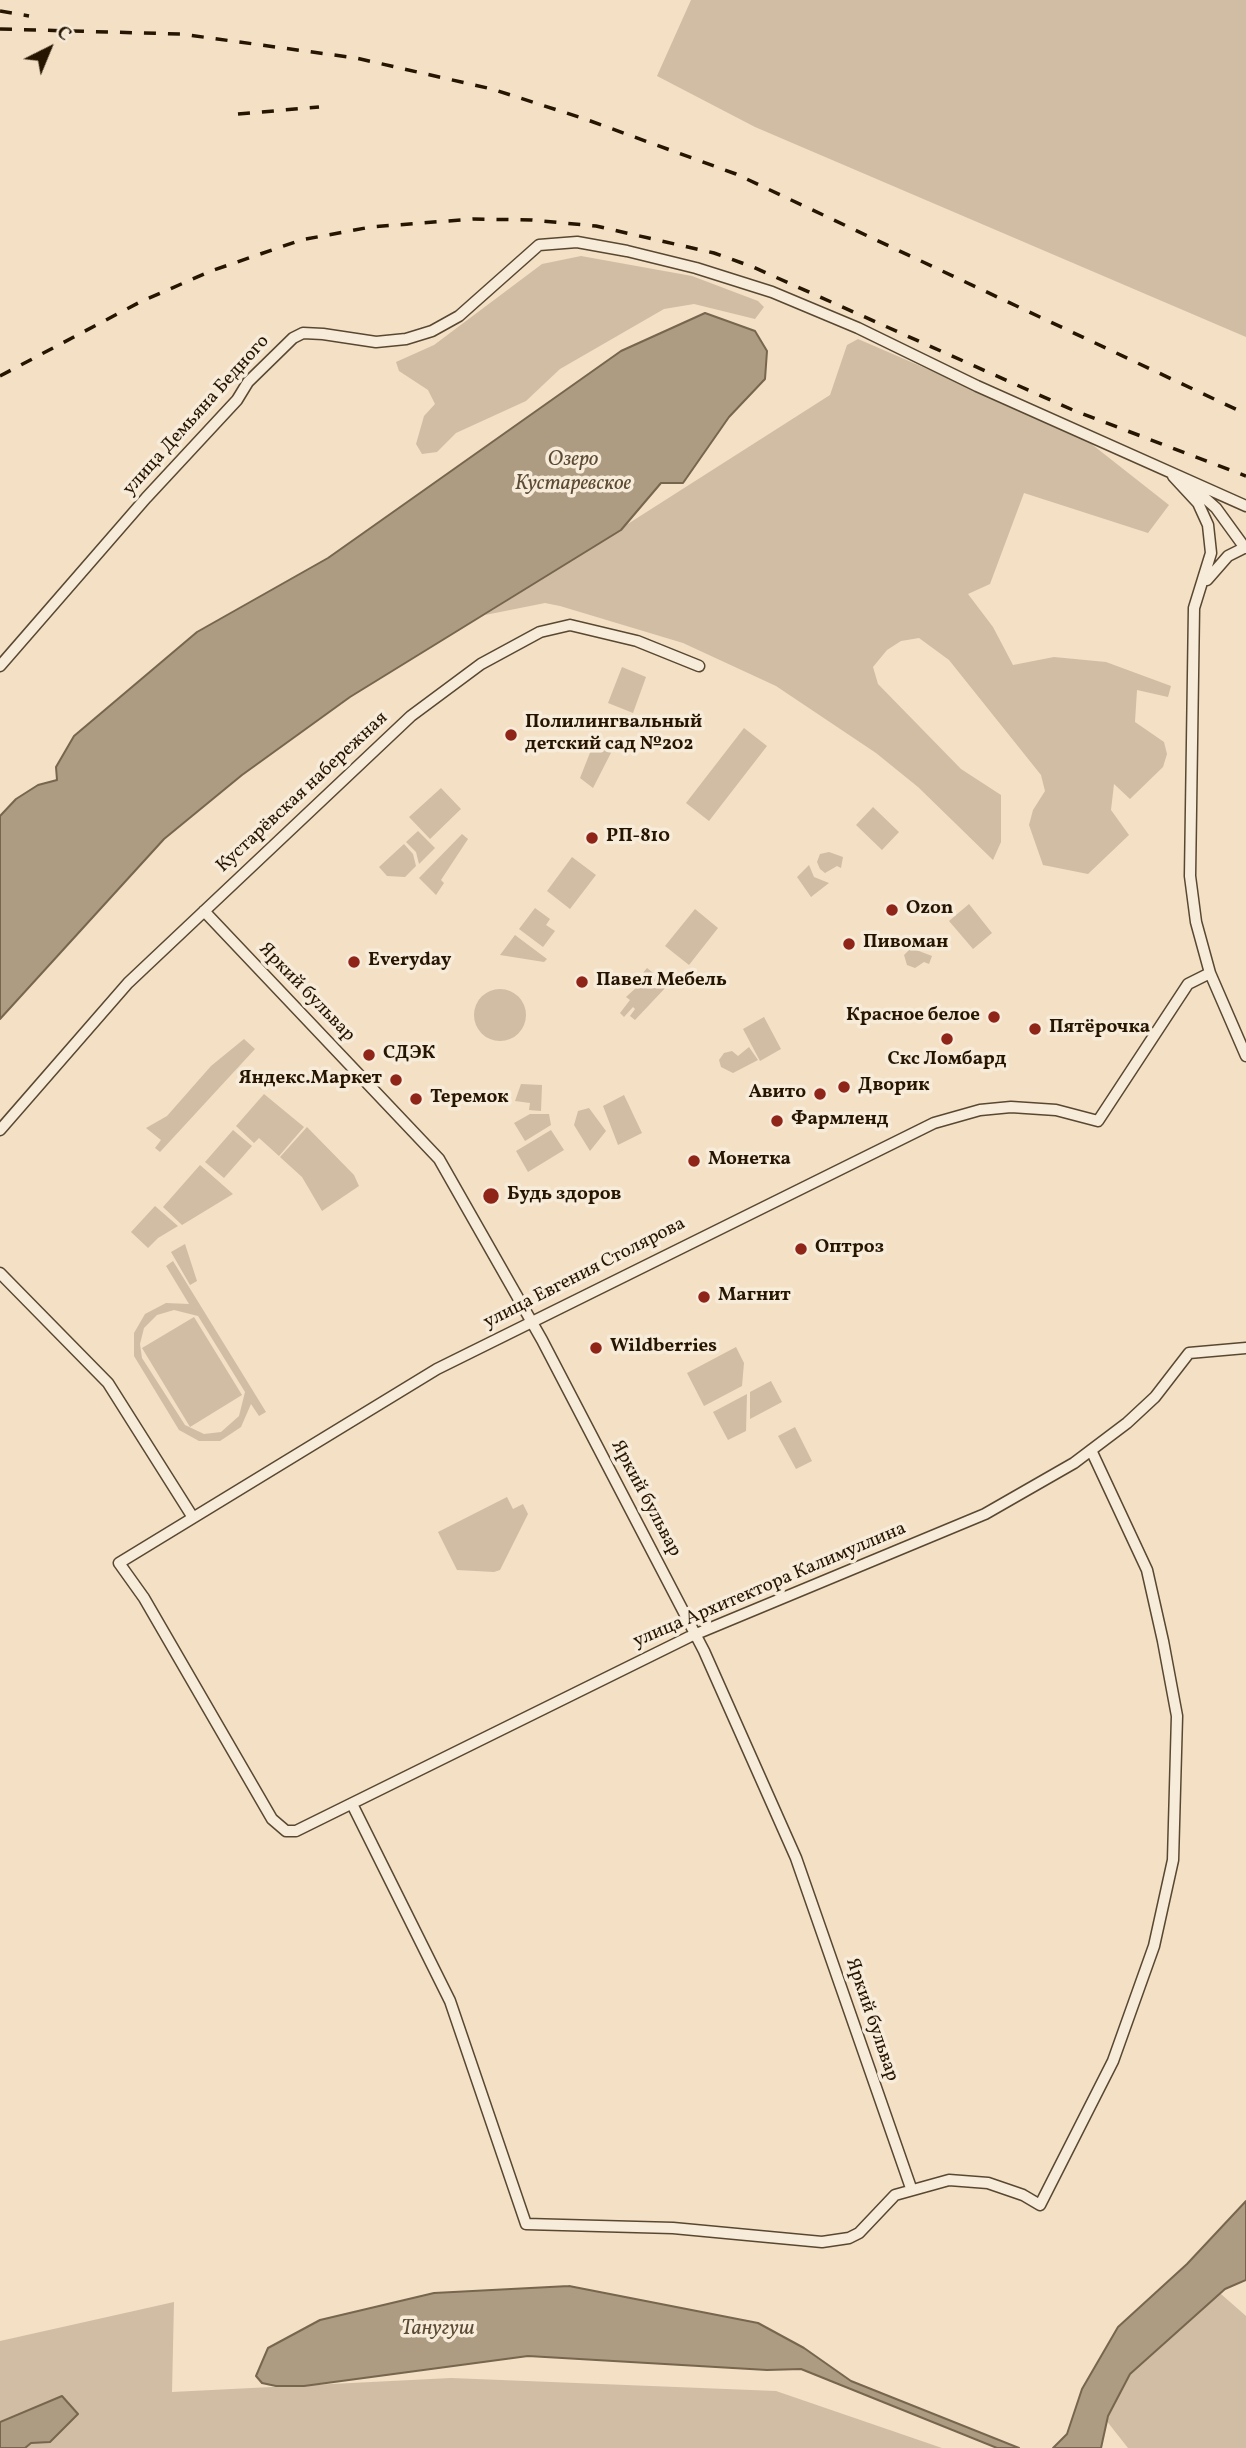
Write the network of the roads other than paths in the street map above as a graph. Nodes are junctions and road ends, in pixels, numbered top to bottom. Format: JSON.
{"nodes":[{"id":1,"x":1163,"y":467,"type":"junction"},
{"id":2,"x":1246,"y":506,"type":"edge"},
{"id":3,"x":1245,"y":547,"type":"edge"},
{"id":4,"x":1205,"y":582,"type":"junction"},
{"id":5,"x":0,"y":666,"type":"edge"},
{"id":6,"x":699,"y":666,"type":"dead end"},
{"id":7,"x":204,"y":911,"type":"junction"},
{"id":8,"x":1210,"y":973,"type":"junction"},
{"id":9,"x":1246,"y":1056,"type":"edge"},
{"id":10,"x":0,"y":1130,"type":"edge"},
{"id":11,"x":0,"y":1273,"type":"edge"},
{"id":12,"x":531,"y":1321,"type":"junction"},
{"id":13,"x":1246,"y":1348,"type":"edge"},
{"id":14,"x":1091,"y":1450,"type":"junction"},
{"id":15,"x":192,"y":1516,"type":"junction"},
{"id":16,"x":696,"y":1634,"type":"junction"},
{"id":17,"x":352,"y":1804,"type":"junction"},
{"id":18,"x":282,"y":1829,"type":"joint"},
{"id":19,"x":911,"y":2188,"type":"junction"}],
"edges":[{"from":1,"to":2,"type":"street"},
{"from":1,"to":3,"type":"street"},
{"from":1,"to":4,"type":"street"},
{"from":1,"to":5,"type":"street","name":"улица Демьяна Бедного"},
{"from":3,"to":4,"type":"street"},
{"from":4,"to":8,"type":"street"},
{"from":6,"to":7,"type":"street","name":"Кустарёвская набережная"},
{"from":7,"to":10,"type":"street","name":"Кустарёвская набережная"},
{"from":7,"to":12,"type":"street","name":"Яркий бульвар"},
{"from":8,"to":9,"type":"street"},
{"from":8,"to":12,"type":"street","name":"улица Евгения Столярова"},
{"from":11,"to":15,"type":"street"},
{"from":12,"to":15,"type":"street","name":"улица Евгения Столярова"},
{"from":12,"to":16,"type":"street","name":"Яркий бульвар"},
{"from":13,"to":14,"type":"street","name":"улица Архитектора Калимуллина"},
{"from":14,"to":16,"type":"street","name":"улица Архитектора Калимуллина"},
{"from":14,"to":19,"type":"street"},
{"from":15,"to":18,"type":"street","name":"улица Евгения Столярова"},
{"from":16,"to":17,"type":"street","name":"улица Архитектора Калимуллина"},
{"from":16,"to":19,"type":"street","name":"Яркий бульвар"},
{"from":17,"to":18,"type":"street","name":"улица Архитектора Калимуллина"},
{"from":17,"to":19,"type":"street"}]}
